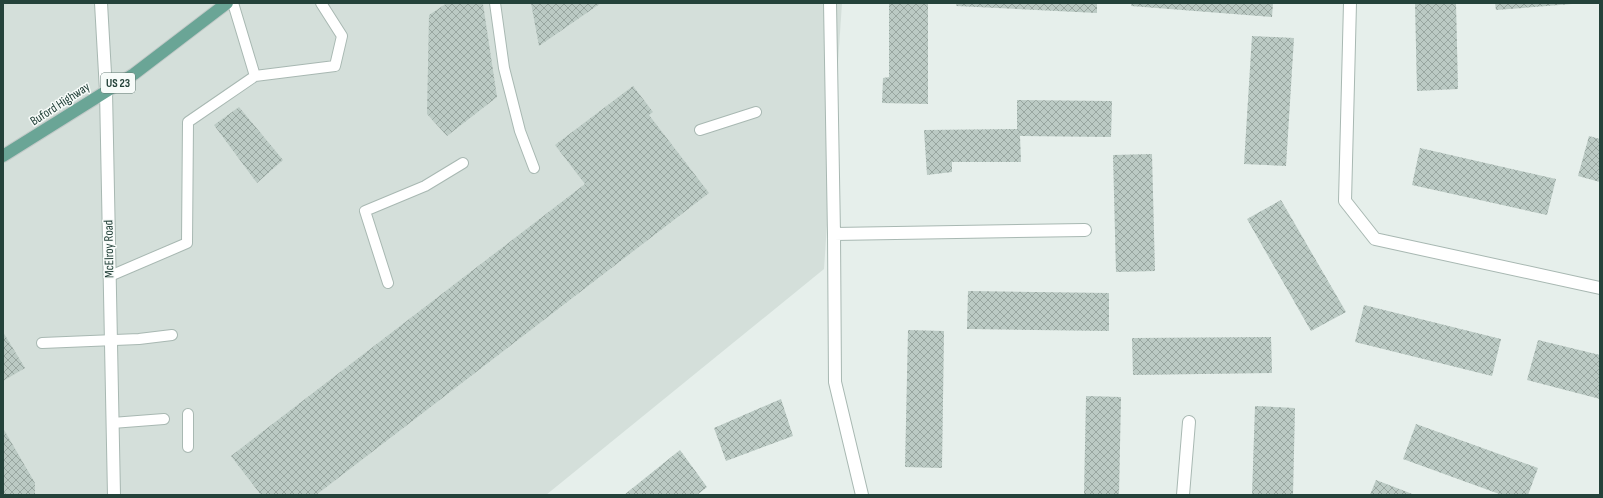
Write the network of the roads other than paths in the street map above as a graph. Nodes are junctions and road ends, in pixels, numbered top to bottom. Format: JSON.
{"nodes":[{"id":1,"x":101,"y":3,"type":"edge"},
{"id":2,"x":227,"y":3,"type":"edge"},
{"id":3,"x":234,"y":3,"type":"edge"},
{"id":4,"x":321,"y":3,"type":"edge"},
{"id":5,"x":495,"y":3,"type":"edge"},
{"id":6,"x":830,"y":3,"type":"edge"},
{"id":7,"x":1350,"y":3,"type":"edge"},
{"id":8,"x":255,"y":76,"type":"junction"},
{"id":9,"x":106,"y":91,"type":"junction"},
{"id":10,"x":756,"y":112,"type":"dead end"},
{"id":11,"x":700,"y":130,"type":"dead end"},
{"id":12,"x":3,"y":156,"type":"edge"},
{"id":13,"x":463,"y":163,"type":"dead end"},
{"id":14,"x":534,"y":168,"type":"dead end"},
{"id":15,"x":1085,"y":230,"type":"dead end"},
{"id":16,"x":834,"y":234,"type":"junction"},
{"id":17,"x":110,"y":276,"type":"junction"},
{"id":18,"x":388,"y":283,"type":"dead end"},
{"id":19,"x":1600,"y":288,"type":"edge"},
{"id":20,"x":172,"y":336,"type":"dead end"},
{"id":21,"x":110,"y":340,"type":"junction"},
{"id":22,"x":42,"y":343,"type":"dead end"},
{"id":23,"x":188,"y":414,"type":"dead end"},
{"id":24,"x":164,"y":419,"type":"dead end"},
{"id":25,"x":1190,"y":422,"type":"dead end"},
{"id":26,"x":112,"y":423,"type":"junction"},
{"id":27,"x":188,"y":447,"type":"dead end"},
{"id":28,"x":114,"y":495,"type":"edge"},
{"id":29,"x":862,"y":495,"type":"edge"},
{"id":30,"x":1183,"y":495,"type":"edge"}],
"edges":[{"from":1,"to":9,"type":"street","name":"McElroy Road"},
{"from":2,"to":9,"type":"main road","name":"Buford Highway","number":"US 23"},
{"from":3,"to":8,"type":"lane"},
{"from":4,"to":8,"type":"lane"},
{"from":5,"to":14,"type":"lane"},
{"from":6,"to":16,"type":"street"},
{"from":7,"to":19,"type":"street"},
{"from":8,"to":17,"type":"lane"},
{"from":9,"to":12,"type":"main road","name":"Buford Highway","number":"US 23"},
{"from":9,"to":17,"type":"street","name":"McElroy Road"},
{"from":10,"to":11,"type":"lane"},
{"from":13,"to":18,"type":"lane"},
{"from":15,"to":16,"type":"street"},
{"from":16,"to":29,"type":"street"},
{"from":17,"to":21,"type":"street","name":"McElroy Road"},
{"from":20,"to":21,"type":"lane"},
{"from":21,"to":22,"type":"lane"},
{"from":21,"to":26,"type":"street","name":"McElroy Road"},
{"from":23,"to":27,"type":"lane"},
{"from":24,"to":26,"type":"lane"},
{"from":25,"to":30,"type":"street"},
{"from":26,"to":28,"type":"street","name":"McElroy Road"}]}
